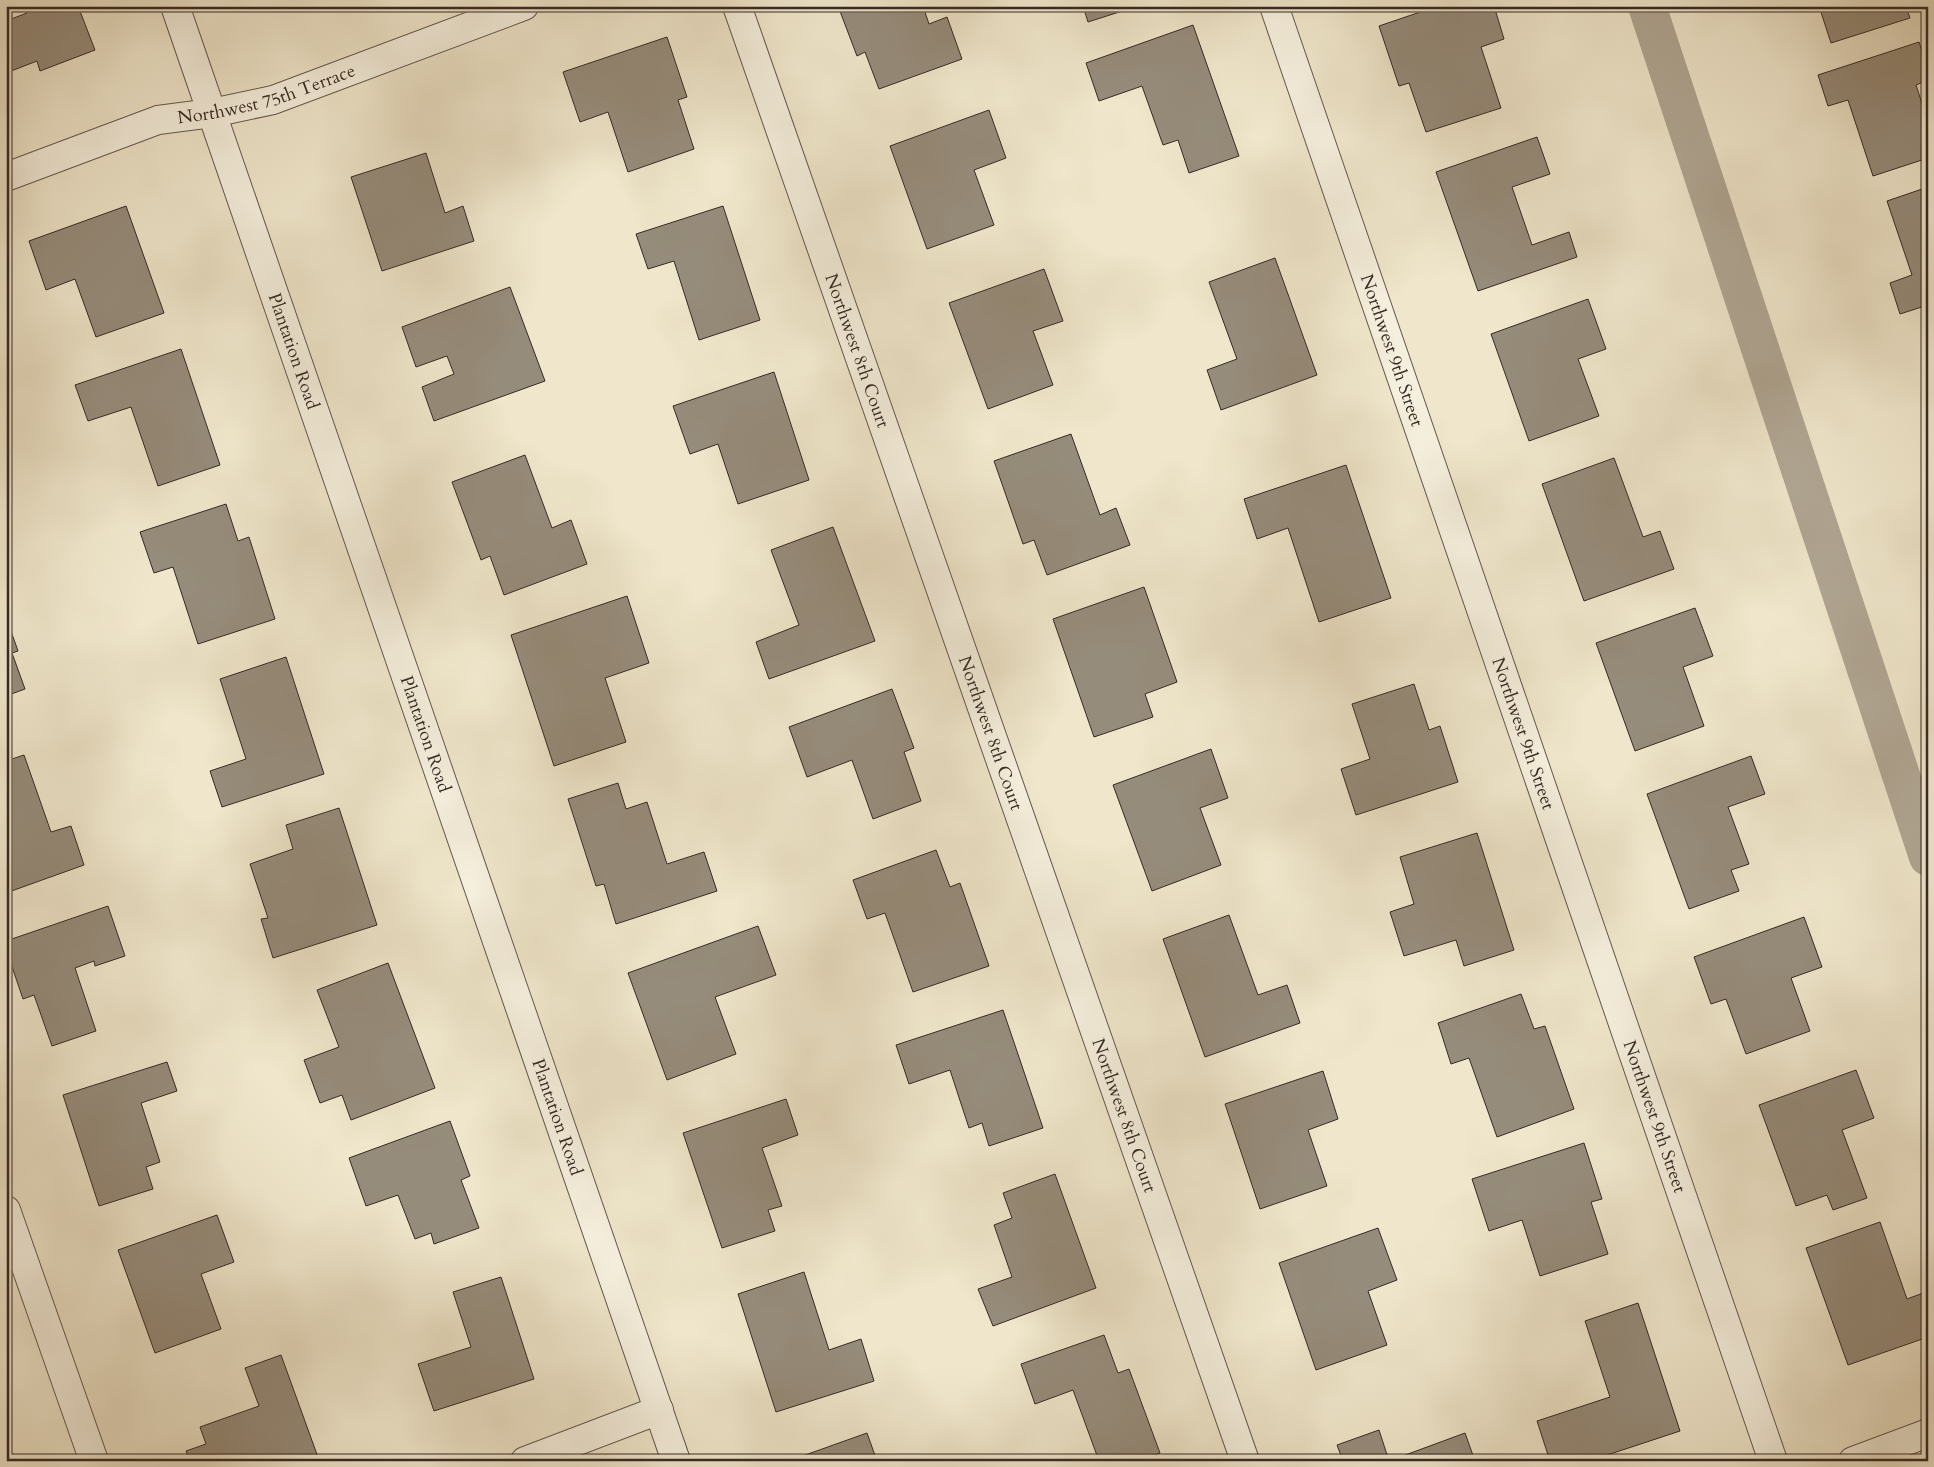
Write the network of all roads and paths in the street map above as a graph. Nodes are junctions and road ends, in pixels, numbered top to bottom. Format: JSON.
{"nodes":[{"id":1,"x":175,"y":6,"type":"edge"},
{"id":2,"x":524,"y":6,"type":"edge"},
{"id":3,"x":737,"y":6,"type":"edge"},
{"id":4,"x":1274,"y":6,"type":"edge"},
{"id":5,"x":212,"y":113,"type":"junction"},
{"id":6,"x":6,"y":178,"type":"edge"},
{"id":7,"x":6,"y":1210,"type":"edge"},
{"id":8,"x":659,"y":1410,"type":"junction"},
{"id":9,"x":1928,"y":1433,"type":"edge"},
{"id":10,"x":94,"y":1461,"type":"edge"},
{"id":11,"x":524,"y":1461,"type":"edge"},
{"id":12,"x":676,"y":1461,"type":"edge"},
{"id":13,"x":1246,"y":1461,"type":"edge"},
{"id":14,"x":1773,"y":1461,"type":"edge"},
{"id":15,"x":1853,"y":1461,"type":"edge"}],
"edges":[{"from":1,"to":5,"type":"street","name":"Plantation Road"},
{"from":2,"to":5,"type":"street","name":"Northwest 75th Terrace"},
{"from":3,"to":13,"type":"street","name":"Northwest 8th Court"},
{"from":4,"to":14,"type":"street","name":"Northwest 9th Street"},
{"from":5,"to":6,"type":"street","name":"Northwest 75th Terrace"},
{"from":5,"to":8,"type":"street","name":"Plantation Road"},
{"from":7,"to":10,"type":"street"},
{"from":8,"to":11,"type":"street"},
{"from":8,"to":12,"type":"street","name":"Plantation Road"},
{"from":9,"to":15,"type":"street"}]}
